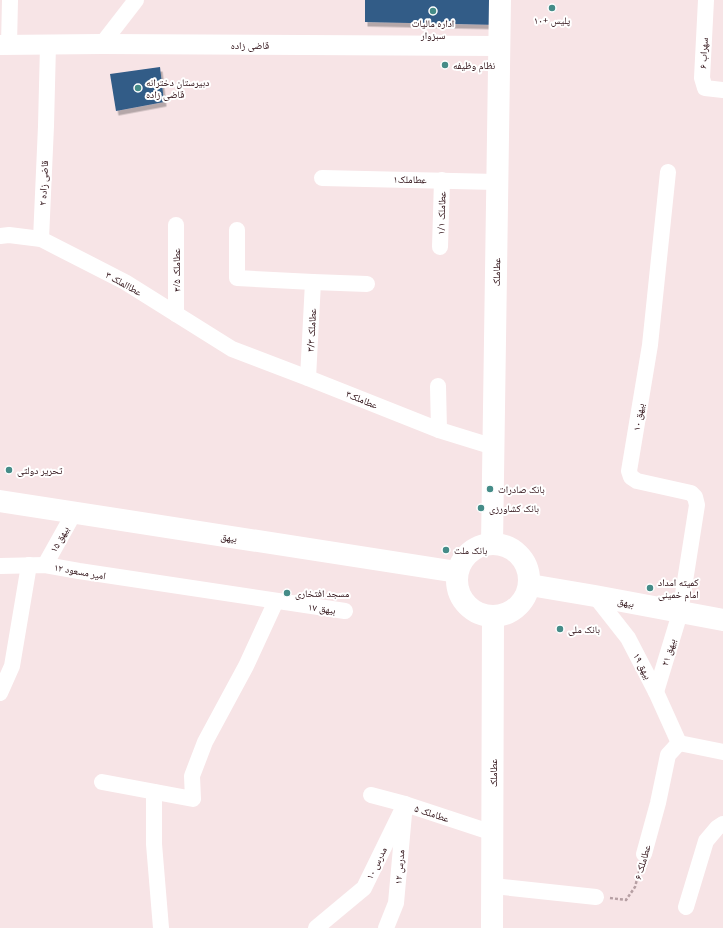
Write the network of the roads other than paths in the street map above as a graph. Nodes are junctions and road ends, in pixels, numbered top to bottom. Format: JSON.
{"nodes":[{"id":1,"x":10,"y":0,"type":"edge"},
{"id":2,"x":136,"y":0,"type":"edge"},
{"id":3,"x":500,"y":0,"type":"edge"},
{"id":4,"x":706,"y":0,"type":"edge"},
{"id":5,"x":102,"y":44,"type":"junction"},
{"id":6,"x":4,"y":45,"type":"edge"},
{"id":7,"x":48,"y":45,"type":"junction"},
{"id":8,"x":499,"y":46,"type":"junction"},
{"id":9,"x":723,"y":90,"type":"edge"},
{"id":10,"x":668,"y":172,"type":"dead end"},
{"id":11,"x":322,"y":178,"type":"dead end"},
{"id":12,"x":442,"y":180,"type":"junction"},
{"id":13,"x":497,"y":182,"type":"junction"},
{"id":14,"x":176,"y":226,"type":"dead end"},
{"id":15,"x":237,"y":230,"type":"dead end"},
{"id":16,"x":5,"y":236,"type":"edge"},
{"id":17,"x":41,"y":239,"type":"junction"},
{"id":18,"x":440,"y":246,"type":"dead end"},
{"id":19,"x":313,"y":282,"type":"junction"},
{"id":20,"x":367,"y":284,"type":"dead end"},
{"id":21,"x":176,"y":314,"type":"junction"},
{"id":22,"x":232,"y":349,"type":"joint"},
{"id":23,"x":308,"y":378,"type":"junction"},
{"id":24,"x":438,"y":386,"type":"dead end"},
{"id":25,"x":439,"y":430,"type":"junction"},
{"id":26,"x":494,"y":447,"type":"junction"},
{"id":27,"x":0,"y":501,"type":"edge"},
{"id":28,"x":74,"y":513,"type":"junction"},
{"id":29,"x":492,"y":544,"type":"junction"},
{"id":30,"x":29,"y":565,"type":"junction"},
{"id":31,"x":45,"y":565,"type":"junction"},
{"id":32,"x":0,"y":566,"type":"edge"},
{"id":33,"x":457,"y":572,"type":"junction"},
{"id":34,"x":530,"y":585,"type":"junction"},
{"id":35,"x":595,"y":596,"type":"junction"},
{"id":36,"x":276,"y":601,"type":"junction"},
{"id":37,"x":345,"y":611,"type":"dead end"},
{"id":38,"x":680,"y":613,"type":"junction"},
{"id":39,"x":493,"y":617,"type":"junction"},
{"id":40,"x":723,"y":620,"type":"edge"},
{"id":41,"x":656,"y":692,"type":"junction"},
{"id":42,"x":0,"y":693,"type":"edge"},
{"id":43,"x":679,"y":743,"type":"junction"},
{"id":44,"x":723,"y":752,"type":"edge"},
{"id":45,"x":102,"y":782,"type":"dead end"},
{"id":46,"x":154,"y":792,"type":"junction"},
{"id":47,"x":371,"y":795,"type":"dead end"},
{"id":48,"x":405,"y":804,"type":"junction"},
{"id":49,"x":723,"y":824,"type":"edge"},
{"id":50,"x":493,"y":833,"type":"junction"},
{"id":51,"x":644,"y":854,"type":"road end"},
{"id":52,"x":493,"y":886,"type":"junction"},
{"id":53,"x":596,"y":897,"type":"road end"},
{"id":54,"x":686,"y":907,"type":"dead end"},
{"id":55,"x":161,"y":928,"type":"edge"},
{"id":56,"x":316,"y":928,"type":"edge"},
{"id":57,"x":386,"y":928,"type":"edge"},
{"id":58,"x":492,"y":928,"type":"edge"}],
"edges":[{"from":1,"to":6,"type":"street"},
{"from":2,"to":5,"type":"street"},
{"from":3,"to":8,"type":"main road","name":"عطاملک"},
{"from":4,"to":9,"type":"street","name":"سهراب ۶"},
{"from":5,"to":7,"type":"street","name":"قاضی زاده"},
{"from":5,"to":8,"type":"street","name":"قاضی زاده"},
{"from":6,"to":7,"type":"street","name":"قاضی زاده"},
{"from":7,"to":17,"type":"street","name":"قاضی زاده ۲"},
{"from":8,"to":13,"type":"main road","name":"عطاملک"},
{"from":10,"to":38,"type":"street","name":"بیهق ۱۰"},
{"from":11,"to":12,"type":"street","name":"عطاملک۱"},
{"from":12,"to":13,"type":"street","name":"عطاملک۱"},
{"from":12,"to":18,"type":"street","name":"عطاملک ۱/۱"},
{"from":13,"to":26,"type":"main road","name":"عطاملک"},
{"from":14,"to":21,"type":"street","name":"عطاملک ۳/۵"},
{"from":15,"to":19,"type":"street"},
{"from":16,"to":17,"type":"street","name":"عطاالملک ۳"},
{"from":17,"to":21,"type":"street","name":"عطاالملک ۳"},
{"from":19,"to":20,"type":"street"},
{"from":19,"to":23,"type":"street","name":"عطاملک ۳/۳"},
{"from":21,"to":22,"type":"street","name":"عطاالملک ۳"},
{"from":22,"to":23,"type":"street","name":"عطاملک۳"},
{"from":23,"to":25,"type":"street","name":"عطاملک۳"},
{"from":24,"to":25,"type":"street"},
{"from":25,"to":26,"type":"street","name":"عطاملک۳"},
{"from":26,"to":29,"type":"main road","name":"عطاملک"},
{"from":27,"to":28,"type":"main road","name":"بیهق"},
{"from":28,"to":31,"type":"street","name":"بیهق ۱۵"},
{"from":28,"to":33,"type":"main road","name":"بیهق"},
{"from":29,"to":33,"type":"main road"},
{"from":29,"to":34,"type":"main road"},
{"from":30,"to":31,"type":"street","name":"امیر مسعود ۱۲"},
{"from":30,"to":32,"type":"street","name":"امیر مسعود ۱۲"},
{"from":30,"to":42,"type":"street"},
{"from":31,"to":36,"type":"street","name":"امیر مسعود ۱۲"},
{"from":33,"to":39,"type":"main road"},
{"from":34,"to":35,"type":"main road","name":"بیهق"},
{"from":34,"to":39,"type":"main road"},
{"from":35,"to":38,"type":"main road","name":"بیهق"},
{"from":35,"to":41,"type":"street","name":"بیهق ۱۹"},
{"from":36,"to":37,"type":"street","name":"بیهق ۱۷"},
{"from":36,"to":46,"type":"street"},
{"from":38,"to":40,"type":"main road","name":"بیهق"},
{"from":38,"to":41,"type":"street","name":"بیهق ۲۱"},
{"from":39,"to":50,"type":"main road","name":"عطاملک"},
{"from":41,"to":43,"type":"street","name":"بیهق ۱۹"},
{"from":43,"to":44,"type":"street"},
{"from":43,"to":51,"type":"street","name":"عطاملک ۶"},
{"from":45,"to":46,"type":"street"},
{"from":46,"to":55,"type":"street"},
{"from":47,"to":48,"type":"street","name":"عطاملک ۵"},
{"from":48,"to":50,"type":"street","name":"عطاملک ۵"},
{"from":48,"to":56,"type":"street","name":"مدرس ۱۰"},
{"from":48,"to":57,"type":"street","name":"مدرس ۱۲"},
{"from":49,"to":54,"type":"street"},
{"from":50,"to":52,"type":"main road","name":"عطاملک"},
{"from":52,"to":53,"type":"street"},
{"from":52,"to":58,"type":"main road","name":"عطاملک"}]}
